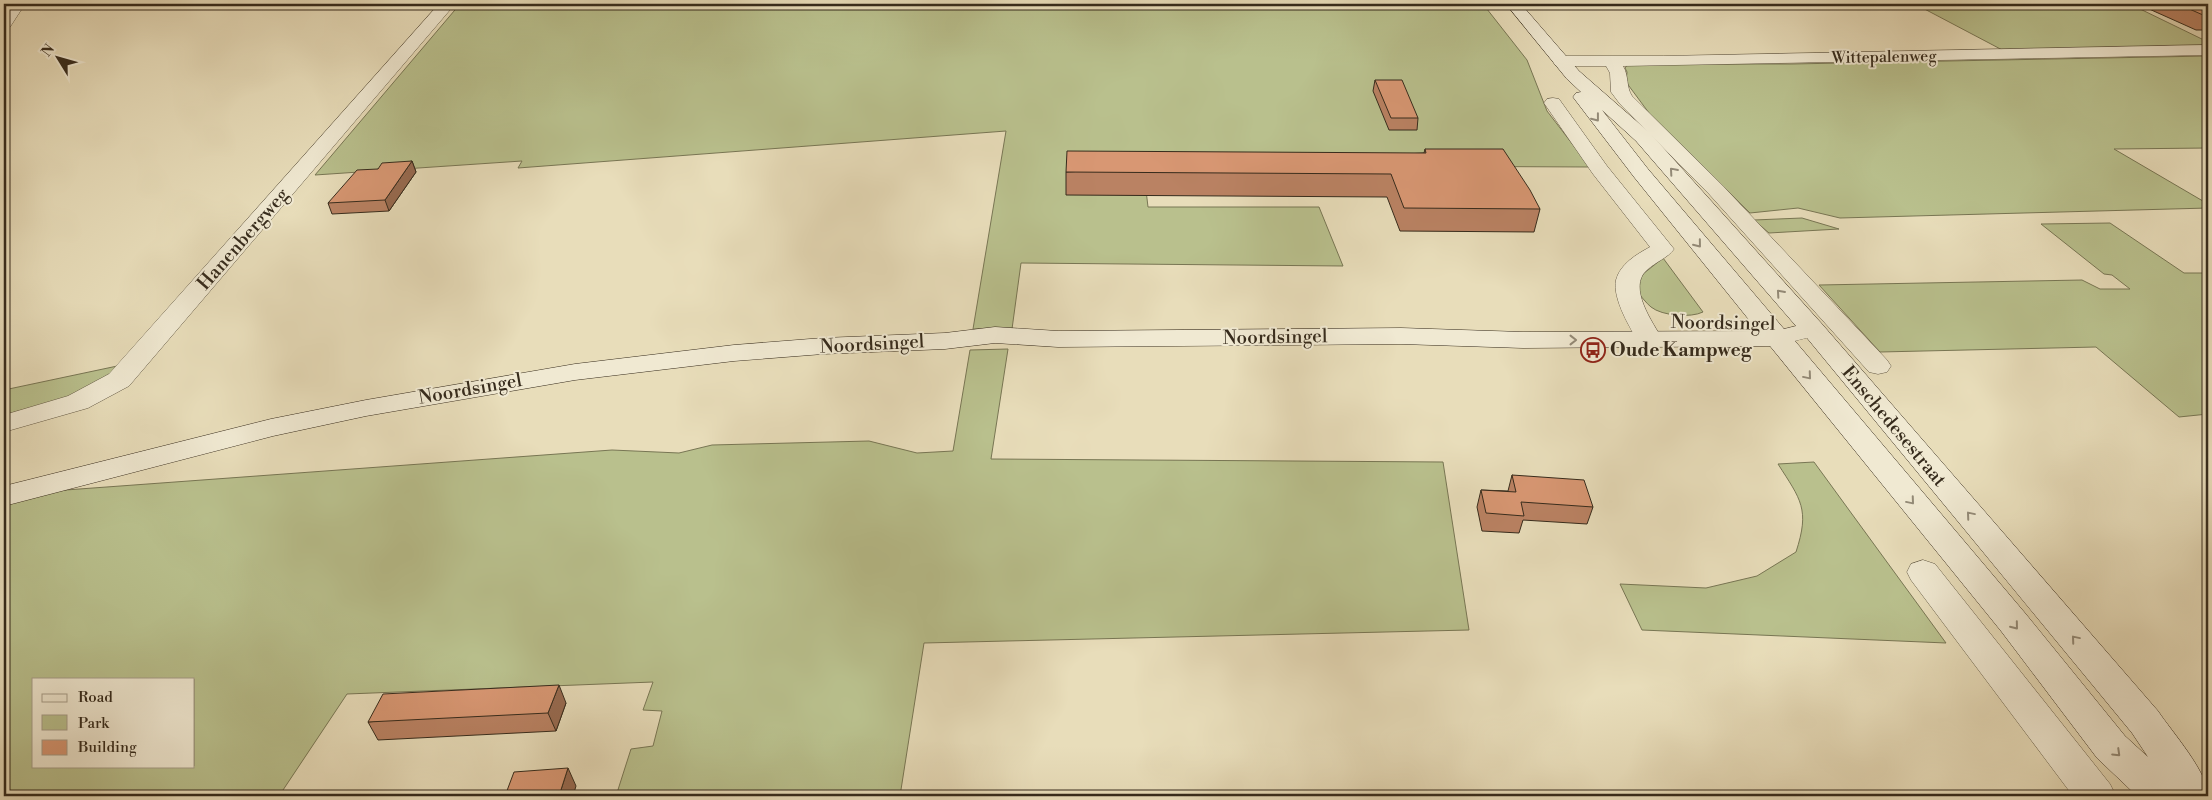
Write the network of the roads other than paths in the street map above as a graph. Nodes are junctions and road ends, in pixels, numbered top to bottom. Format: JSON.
{"nodes":[{"id":1,"x":17,"y":4,"type":"edge"},
{"id":2,"x":447,"y":4,"type":"edge"},
{"id":3,"x":1512,"y":4,"type":"edge"},
{"id":4,"x":4,"y":24,"type":"edge"},
{"id":5,"x":2208,"y":50,"type":"edge"},
{"id":6,"x":1612,"y":62,"type":"junction"},
{"id":7,"x":1567,"y":68,"type":"junction"},
{"id":8,"x":1553,"y":103,"type":"dead end"},
{"id":9,"x":1769,"y":329,"type":"junction"},
{"id":10,"x":1813,"y":330,"type":"junction"},
{"id":11,"x":1646,"y":331,"type":"junction"},
{"id":12,"x":1878,"y":366,"type":"dead end"},
{"id":13,"x":4,"y":424,"type":"edge"},
{"id":14,"x":4,"y":496,"type":"edge"},
{"id":15,"x":1923,"y":572,"type":"dead end"},
{"id":16,"x":2096,"y":796,"type":"edge"},
{"id":17,"x":2162,"y":796,"type":"edge"},
{"id":18,"x":2192,"y":796,"type":"edge"}],
"edges":[{"from":1,"to":4,"type":"street"},
{"from":2,"to":13,"type":"street","name":"Hanenbergweg"},
{"from":3,"to":7,"type":"street","name":"Enschedesestraat"},
{"from":5,"to":6,"type":"street","name":"Wittepalenweg"},
{"from":6,"to":7,"type":"street","name":"Wittepalenweg"},
{"from":6,"to":12,"type":"street","name":"Enschedesestraat"},
{"from":7,"to":9,"type":"street","name":"Enschedesestraat","one_way":true},
{"from":10,"to":7,"type":"street","name":"Enschedesestraat","one_way":true},
{"from":8,"to":11,"type":"street"},
{"from":9,"to":10,"type":"street","name":"Noordsingel"},
{"from":9,"to":11,"type":"street","name":"Noordsingel"},
{"from":9,"to":17,"type":"street","name":"Enschedesestraat","one_way":true},
{"from":18,"to":10,"type":"street","name":"Enschedesestraat","one_way":true},
{"from":11,"to":14,"type":"street","name":"Noordsingel"},
{"from":15,"to":16,"type":"street"}]}
